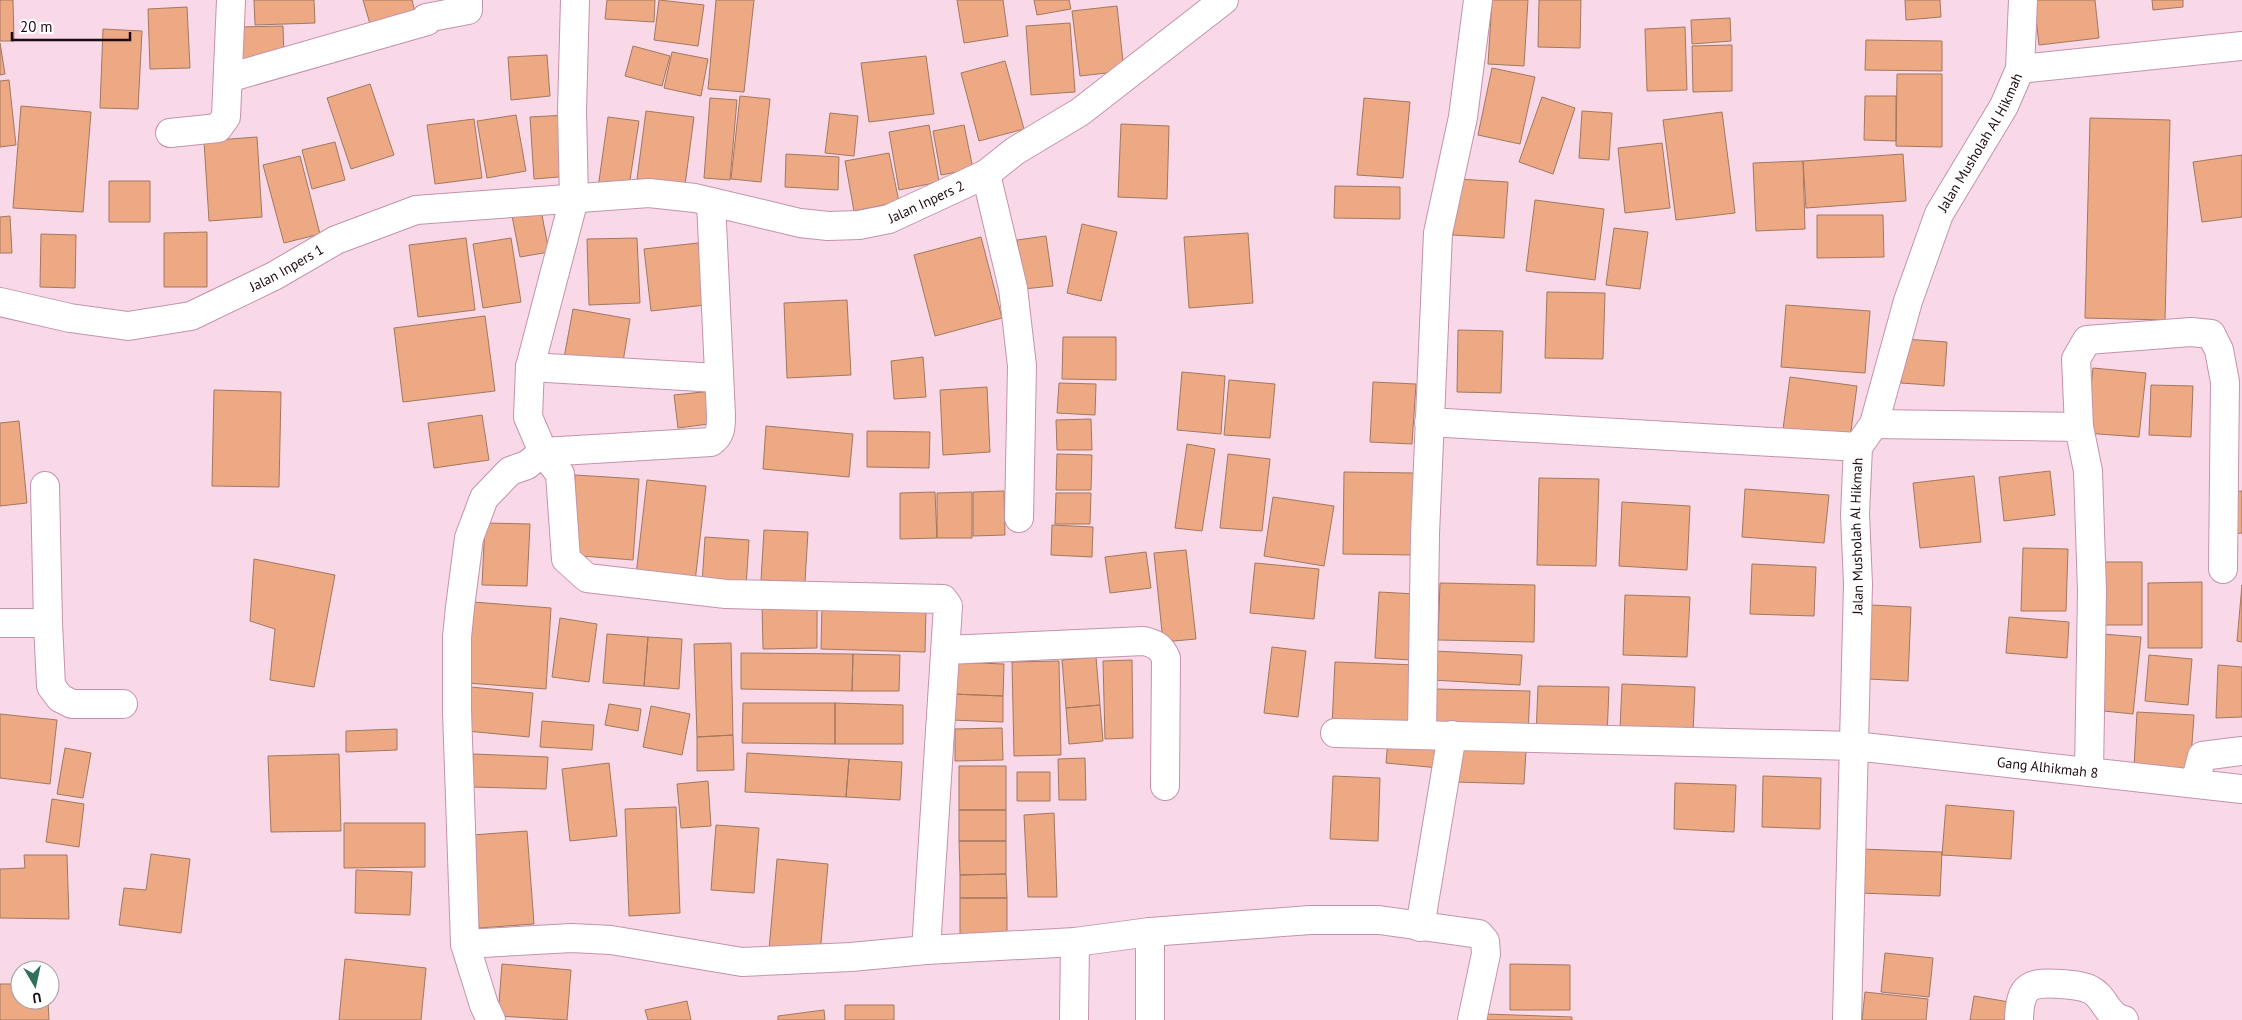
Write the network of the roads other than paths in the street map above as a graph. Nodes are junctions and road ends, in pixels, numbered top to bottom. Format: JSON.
{"nodes":[{"id":1,"x":231,"y":0,"type":"edge"},
{"id":2,"x":468,"y":0,"type":"edge"},
{"id":3,"x":575,"y":0,"type":"edge"},
{"id":4,"x":1224,"y":0,"type":"edge"},
{"id":5,"x":1478,"y":0,"type":"edge"},
{"id":6,"x":2023,"y":0,"type":"edge"},
{"id":7,"x":425,"y":9,"type":"edge"},
{"id":8,"x":2242,"y":46,"type":"edge"},
{"id":9,"x":2020,"y":70,"type":"junction"},
{"id":10,"x":228,"y":78,"type":"junction"},
{"id":11,"x":170,"y":133,"type":"dead end"},
{"id":12,"x":986,"y":174,"type":"junction"},
{"id":13,"x":574,"y":199,"type":"junction"},
{"id":14,"x":711,"y":202,"type":"junction"},
{"id":15,"x":0,"y":302,"type":"edge"},
{"id":16,"x":530,"y":368,"type":"junction"},
{"id":17,"x":718,"y":378,"type":"junction"},
{"id":18,"x":1429,"y":422,"type":"junction"},
{"id":19,"x":1874,"y":424,"type":"junction"},
{"id":20,"x":2079,"y":427,"type":"junction"},
{"id":21,"x":1858,"y":447,"type":"junction"},
{"id":22,"x":543,"y":452,"type":"junction"},
{"id":23,"x":45,"y":486,"type":"dead end"},
{"id":24,"x":1019,"y":518,"type":"dead end"},
{"id":25,"x":2223,"y":569,"type":"dead end"},
{"id":26,"x":0,"y":623,"type":"edge"},
{"id":27,"x":48,"y":624,"type":"junction"},
{"id":28,"x":946,"y":650,"type":"junction"},
{"id":29,"x":123,"y":704,"type":"dead end"},
{"id":30,"x":1335,"y":733,"type":"dead end"},
{"id":31,"x":1422,"y":733,"type":"junction"},
{"id":32,"x":1452,"y":735,"type":"junction"},
{"id":33,"x":1854,"y":746,"type":"junction"},
{"id":34,"x":2242,"y":751,"type":"edge"},
{"id":35,"x":2089,"y":772,"type":"junction"},
{"id":36,"x":2195,"y":783,"type":"junction"},
{"id":37,"x":1165,"y":786,"type":"dead end"},
{"id":38,"x":2242,"y":789,"type":"edge"},
{"id":39,"x":1420,"y":927,"type":"junction"},
{"id":40,"x":1150,"y":932,"type":"junction"},
{"id":41,"x":1075,"y":942,"type":"junction"},
{"id":42,"x":465,"y":944,"type":"junction"},
{"id":43,"x":926,"y":950,"type":"junction"},
{"id":44,"x":491,"y":1020,"type":"edge"},
{"id":45,"x":1074,"y":1020,"type":"edge"},
{"id":46,"x":1150,"y":1020,"type":"edge"},
{"id":47,"x":1472,"y":1020,"type":"edge"},
{"id":48,"x":1847,"y":1020,"type":"edge"},
{"id":49,"x":2019,"y":1020,"type":"edge"},
{"id":50,"x":2124,"y":1020,"type":"edge"}],
"edges":[{"from":1,"to":10,"type":"street"},
{"from":2,"to":7,"type":"street"},
{"from":3,"to":13,"type":"street"},
{"from":4,"to":12,"type":"street","name":"Jalan Inpers 2"},
{"from":5,"to":18,"type":"street"},
{"from":6,"to":9,"type":"street","name":"Jalan Musholah Al Hikmah"},
{"from":7,"to":10,"type":"street"},
{"from":8,"to":9,"type":"street"},
{"from":9,"to":19,"type":"street","name":"Jalan Musholah Al Hikmah"},
{"from":10,"to":11,"type":"street"},
{"from":12,"to":14,"type":"street","name":"Jalan Inpers 2"},
{"from":12,"to":24,"type":"street"},
{"from":13,"to":14,"type":"street","name":"Jalan Inpers 2"},
{"from":13,"to":15,"type":"street","name":"Jalan Inpers 1"},
{"from":13,"to":16,"type":"street"},
{"from":14,"to":17,"type":"street"},
{"from":16,"to":17,"type":"street"},
{"from":16,"to":22,"type":"street"},
{"from":17,"to":22,"type":"street"},
{"from":18,"to":21,"type":"street"},
{"from":18,"to":31,"type":"street"},
{"from":19,"to":20,"type":"street"},
{"from":19,"to":21,"type":"street","name":"Jalan Musholah Al Hikmah"},
{"from":20,"to":25,"type":"street"},
{"from":20,"to":35,"type":"street"},
{"from":21,"to":33,"type":"street","name":"Jalan Musholah Al Hikmah"},
{"from":22,"to":28,"type":"street"},
{"from":22,"to":42,"type":"street"},
{"from":23,"to":27,"type":"street"},
{"from":26,"to":27,"type":"street"},
{"from":27,"to":29,"type":"street"},
{"from":28,"to":37,"type":"street"},
{"from":28,"to":43,"type":"street"},
{"from":30,"to":31,"type":"street","name":"Gang Alhikmah 8"},
{"from":31,"to":32,"type":"street","name":"Gang Alhikmah 8"},
{"from":32,"to":33,"type":"street","name":"Gang Alhikmah 8"},
{"from":32,"to":39,"type":"street"},
{"from":33,"to":35,"type":"street","name":"Gang Alhikmah 8"},
{"from":33,"to":48,"type":"street","name":"Jalan Musholah Al Hikmah"},
{"from":34,"to":36,"type":"street"},
{"from":35,"to":36,"type":"street","name":"Gang Alhikmah 8"},
{"from":36,"to":38,"type":"street","name":"Gang Alhikmah 8"},
{"from":39,"to":40,"type":"street"},
{"from":39,"to":47,"type":"street"},
{"from":40,"to":41,"type":"street"},
{"from":40,"to":46,"type":"street"},
{"from":41,"to":43,"type":"street"},
{"from":41,"to":45,"type":"street"},
{"from":42,"to":43,"type":"street"},
{"from":42,"to":44,"type":"street"},
{"from":49,"to":50,"type":"street"}]}
